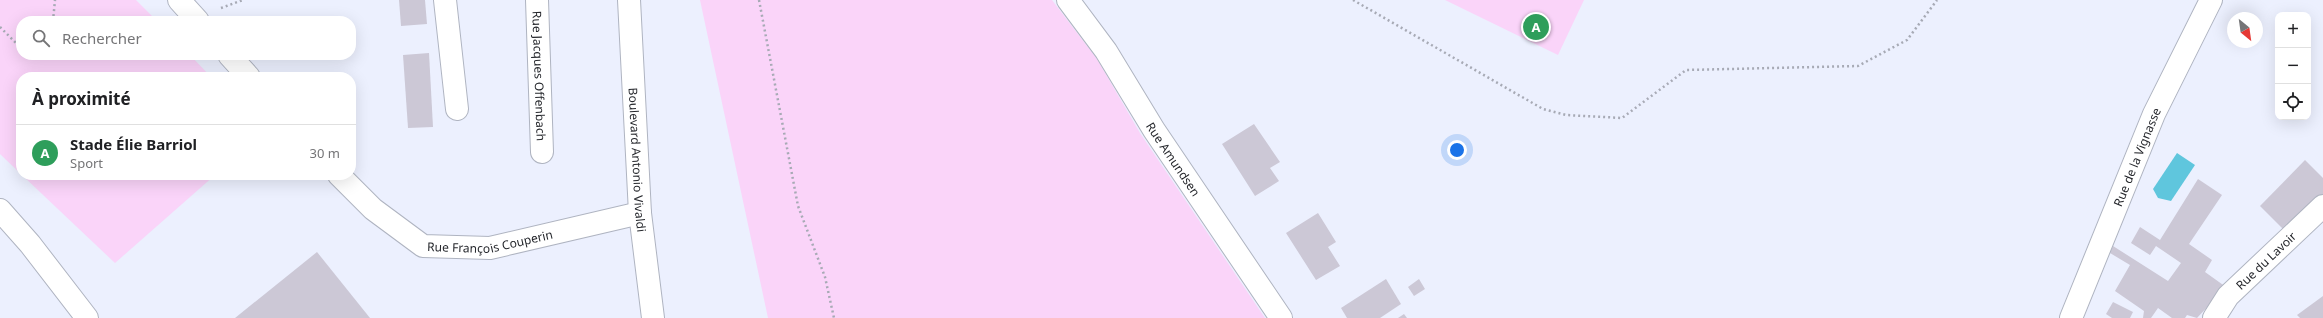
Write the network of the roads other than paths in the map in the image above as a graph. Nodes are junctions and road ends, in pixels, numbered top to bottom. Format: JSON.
{"nodes":[{"id":1,"x":179,"y":0,"type":"edge"},
{"id":2,"x":445,"y":0,"type":"edge"},
{"id":3,"x":537,"y":0,"type":"edge"},
{"id":4,"x":629,"y":0,"type":"edge"},
{"id":5,"x":1068,"y":0,"type":"edge"},
{"id":6,"x":2211,"y":0,"type":"edge"},
{"id":7,"x":193,"y":16,"type":"edge"},
{"id":8,"x":234,"y":60,"type":"edge"},
{"id":9,"x":244,"y":72,"type":"edge"},
{"id":10,"x":457,"y":109,"type":"dead end"},
{"id":11,"x":542,"y":152,"type":"dead end"},
{"id":12,"x":344,"y":180,"type":"edge"},
{"id":13,"x":2323,"y":206,"type":"edge"},
{"id":14,"x":0,"y":210,"type":"edge"},
{"id":15,"x":640,"y":214,"type":"junction"},
{"id":16,"x":87,"y":318,"type":"edge"},
{"id":17,"x":653,"y":318,"type":"edge"},
{"id":18,"x":1281,"y":318,"type":"edge"},
{"id":19,"x":2072,"y":318,"type":"edge"},
{"id":20,"x":2214,"y":318,"type":"edge"}],
"edges":[{"from":1,"to":7,"type":"street"},
{"from":2,"to":10,"type":"street"},
{"from":3,"to":11,"type":"street","name":"Rue Jacques Offenbach"},
{"from":4,"to":15,"type":"street","name":"Boulevard Antonio Vivaldi"},
{"from":5,"to":18,"type":"street","name":"Rue Amundsen"},
{"from":6,"to":19,"type":"street","name":"Rue de la Vignasse"},
{"from":8,"to":9,"type":"street"},
{"from":12,"to":15,"type":"street","name":"Rue François Couperin"},
{"from":13,"to":20,"type":"street","name":"Rue du Lavoir"},
{"from":14,"to":16,"type":"street"},
{"from":15,"to":17,"type":"street","name":"Boulevard Antonio Vivaldi"}]}
